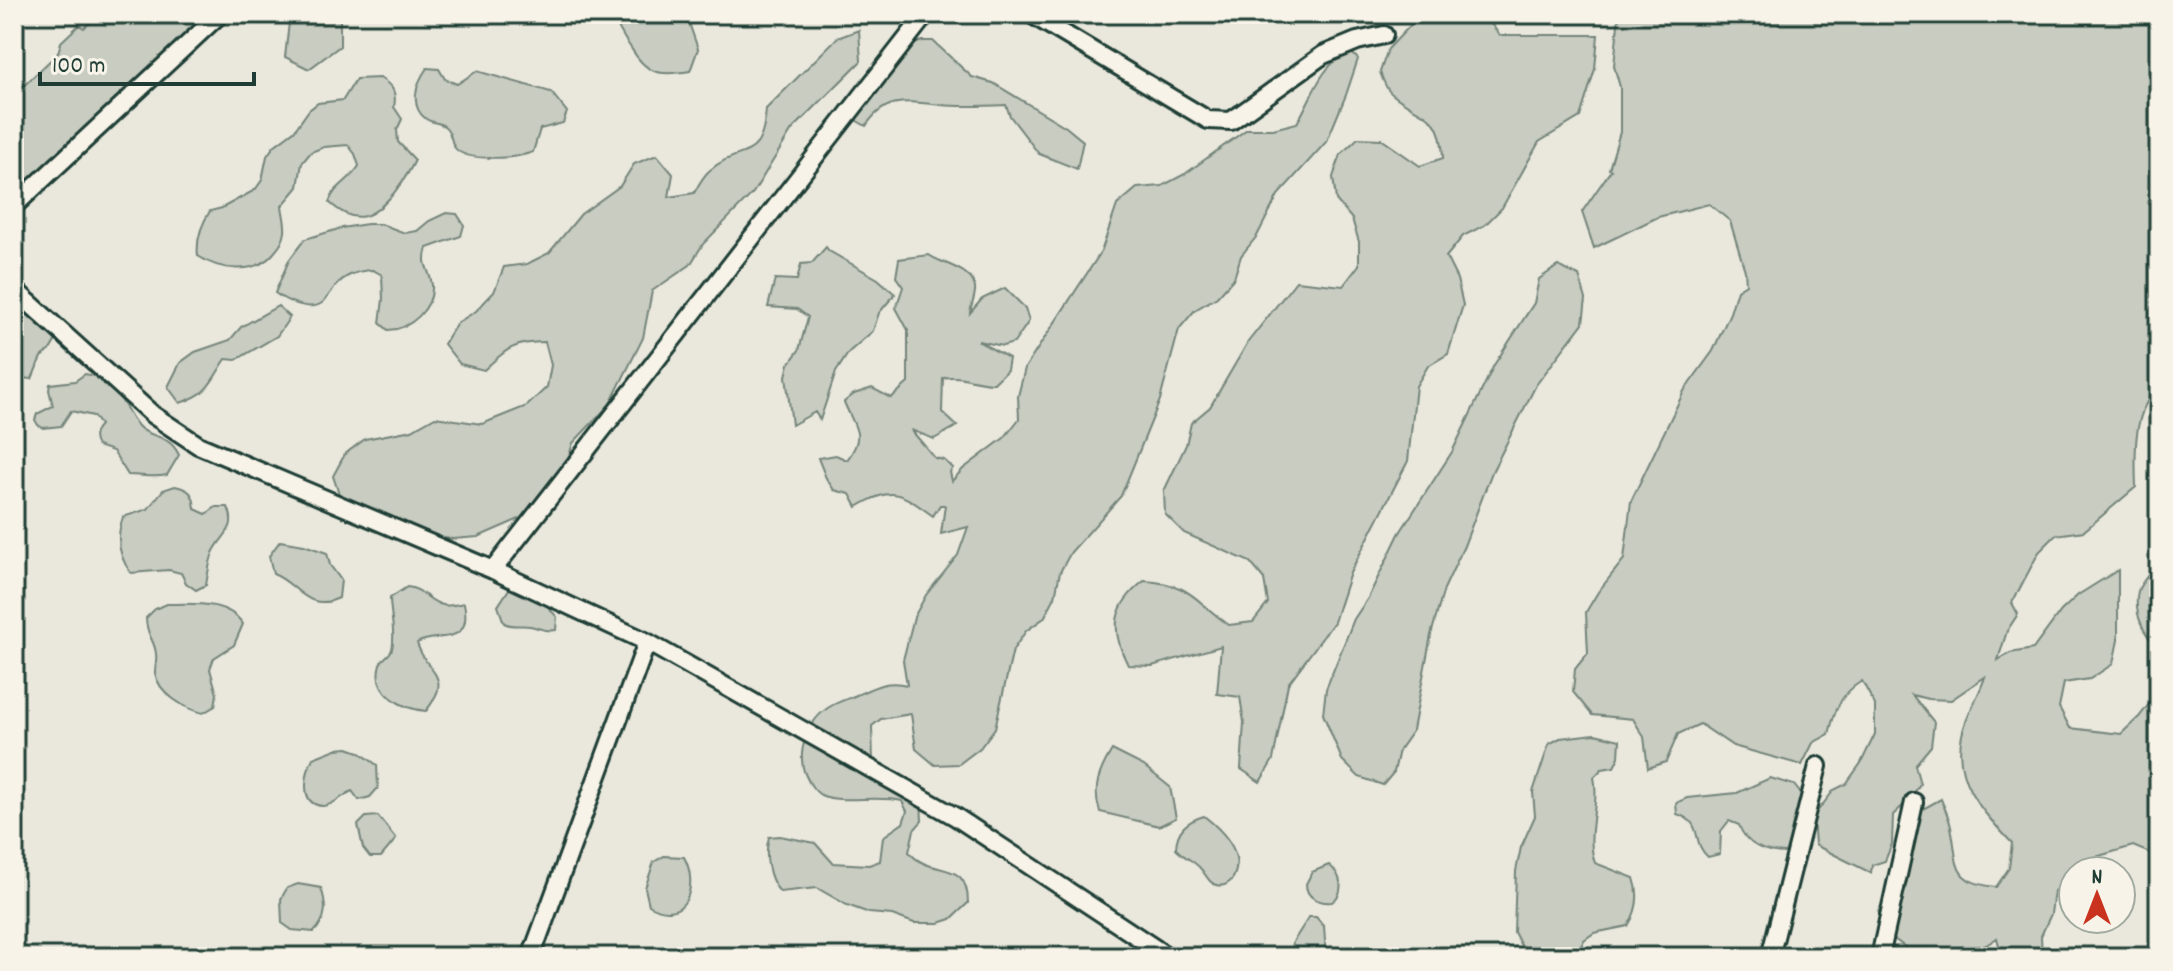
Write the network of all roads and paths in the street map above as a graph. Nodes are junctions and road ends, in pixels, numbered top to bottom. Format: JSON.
{"nodes":[{"id":1,"x":220,"y":14,"type":"edge"},
{"id":2,"x":926,"y":14,"type":"edge"},
{"id":3,"x":1031,"y":14,"type":"edge"},
{"id":4,"x":1384,"y":35,"type":"dead end"},
{"id":5,"x":14,"y":206,"type":"edge"},
{"id":6,"x":14,"y":289,"type":"edge"},
{"id":7,"x":493,"y":570,"type":"junction"},
{"id":8,"x":647,"y":642,"type":"junction"},
{"id":9,"x":1818,"y":766,"type":"dead end"},
{"id":10,"x":1914,"y":802,"type":"dead end"},
{"id":11,"x":534,"y":956,"type":"edge"},
{"id":12,"x":1168,"y":957,"type":"edge"},
{"id":13,"x":1770,"y":957,"type":"edge"},
{"id":14,"x":1880,"y":957,"type":"edge"}],
"edges":[{"from":1,"to":5,"type":"street"},
{"from":2,"to":7,"type":"street"},
{"from":3,"to":4,"type":"street"},
{"from":6,"to":7,"type":"street"},
{"from":7,"to":8,"type":"street"},
{"from":8,"to":11,"type":"street"},
{"from":8,"to":12,"type":"street"},
{"from":9,"to":13,"type":"street"},
{"from":10,"to":14,"type":"street"}]}
